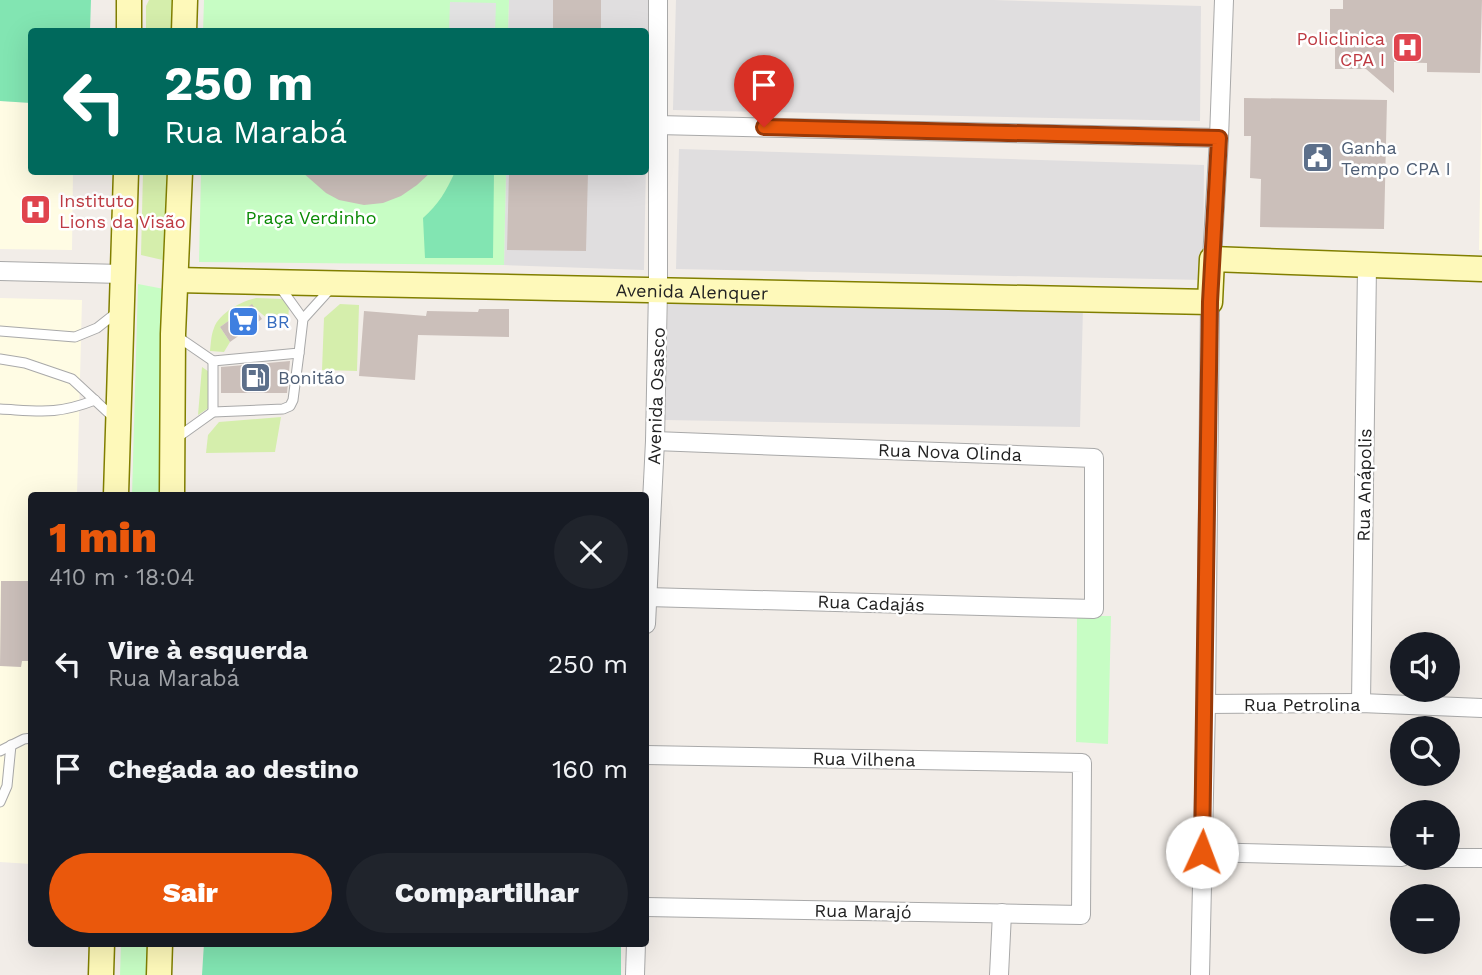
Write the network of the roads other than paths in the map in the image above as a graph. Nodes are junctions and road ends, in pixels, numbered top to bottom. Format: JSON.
{"nodes":[{"id":1,"x":129,"y":0,"type":"edge"},
{"id":2,"x":185,"y":0,"type":"edge"},
{"id":3,"x":658,"y":0,"type":"edge"},
{"id":4,"x":1224,"y":0,"type":"edge"},
{"id":5,"x":129,"y":28,"type":"edge"},
{"id":6,"x":184,"y":28,"type":"edge"},
{"id":7,"x":657,"y":125,"type":"junction"},
{"id":8,"x":1219,"y":138,"type":"junction"},
{"id":9,"x":127,"y":175,"type":"edge"},
{"id":10,"x":180,"y":175,"type":"edge"},
{"id":11,"x":1212,"y":259,"type":"junction"},
{"id":12,"x":1367,"y":266,"type":"junction"},
{"id":13,"x":1482,"y":269,"type":"edge"},
{"id":14,"x":0,"y":271,"type":"edge"},
{"id":15,"x":122,"y":274,"type":"junction"},
{"id":16,"x":176,"y":280,"type":"junction"},
{"id":17,"x":277,"y":282,"type":"junction"},
{"id":18,"x":335,"y":283,"type":"junction"},
{"id":19,"x":659,"y":289,"type":"junction"},
{"id":20,"x":1210,"y":302,"type":"junction"},
{"id":21,"x":123,"y":307,"type":"junction"},
{"id":22,"x":303,"y":319,"type":"junction"},
{"id":23,"x":0,"y":331,"type":"edge"},
{"id":24,"x":173,"y":334,"type":"junction"},
{"id":25,"x":299,"y":354,"type":"junction"},
{"id":26,"x":0,"y":359,"type":"edge"},
{"id":27,"x":213,"y":361,"type":"junction"},
{"id":28,"x":95,"y":400,"type":"junction"},
{"id":29,"x":0,"y":409,"type":"edge"},
{"id":30,"x":213,"y":412,"type":"junction"},
{"id":31,"x":119,"y":422,"type":"junction"},
{"id":32,"x":173,"y":440,"type":"junction"},
{"id":33,"x":655,"y":441,"type":"junction"},
{"id":34,"x":116,"y":492,"type":"edge"},
{"id":35,"x":172,"y":492,"type":"edge"},
{"id":36,"x":649,"y":545,"type":"edge"},
{"id":37,"x":649,"y":597,"type":"edge"},
{"id":38,"x":1094,"y":609,"type":"joint"},
{"id":39,"x":1361,"y":703,"type":"junction"},
{"id":40,"x":1206,"y":704,"type":"junction"},
{"id":41,"x":1482,"y":708,"type":"edge"},
{"id":42,"x":28,"y":740,"type":"edge"},
{"id":43,"x":11,"y":746,"type":"junction"},
{"id":44,"x":0,"y":751,"type":"edge"},
{"id":45,"x":649,"y":755,"type":"edge"},
{"id":46,"x":0,"y":802,"type":"edge"},
{"id":47,"x":1202,"y":852,"type":"junction"},
{"id":48,"x":1390,"y":857,"type":"edge"},
{"id":49,"x":1460,"y":858,"type":"edge"},
{"id":50,"x":1482,"y":858,"type":"edge"},
{"id":51,"x":649,"y":907,"type":"edge"},
{"id":52,"x":1002,"y":913,"type":"junction"},
{"id":53,"x":1081,"y":915,"type":"joint"},
{"id":54,"x":102,"y":947,"type":"edge"},
{"id":55,"x":160,"y":947,"type":"edge"},
{"id":56,"x":636,"y":947,"type":"edge"},
{"id":57,"x":101,"y":975,"type":"edge"},
{"id":58,"x":159,"y":975,"type":"edge"},
{"id":59,"x":635,"y":975,"type":"edge"},
{"id":60,"x":999,"y":975,"type":"edge"},
{"id":61,"x":1200,"y":975,"type":"edge"}],
"edges":[{"from":1,"to":5,"type":"street"},
{"from":2,"to":6,"type":"street"},
{"from":3,"to":7,"type":"street","name":"Avenida Osasco"},
{"from":4,"to":8,"type":"street"},
{"from":7,"to":8,"type":"street"},
{"from":7,"to":19,"type":"street","name":"Avenida Osasco"},
{"from":8,"to":11,"type":"street"},
{"from":9,"to":15,"type":"street"},
{"from":10,"to":16,"type":"street"},
{"from":11,"to":12,"type":"street"},
{"from":11,"to":20,"type":"street"},
{"from":12,"to":13,"type":"street"},
{"from":12,"to":39,"type":"street","name":"Rua Anápolis"},
{"from":14,"to":15,"type":"street"},
{"from":15,"to":21,"type":"street"},
{"from":16,"to":17,"type":"street","name":"Avenida Alenquer"},
{"from":16,"to":24,"type":"street"},
{"from":17,"to":18,"type":"street","name":"Avenida Alenquer"},
{"from":17,"to":22,"type":"lane"},
{"from":18,"to":19,"type":"street","name":"Avenida Alenquer"},
{"from":18,"to":22,"type":"lane"},
{"from":19,"to":20,"type":"street","name":"Avenida Alenquer"},
{"from":19,"to":33,"type":"street","name":"Avenida Osasco"},
{"from":20,"to":40,"type":"street"},
{"from":21,"to":23,"type":"lane"},
{"from":21,"to":31,"type":"street"},
{"from":22,"to":25,"type":"lane"},
{"from":24,"to":27,"type":"lane"},
{"from":24,"to":32,"type":"street"},
{"from":25,"to":27,"type":"lane"},
{"from":25,"to":30,"type":"lane"},
{"from":26,"to":28,"type":"lane"},
{"from":27,"to":30,"type":"lane"},
{"from":28,"to":29,"type":"lane"},
{"from":28,"to":31,"type":"lane"},
{"from":30,"to":32,"type":"lane"},
{"from":31,"to":34,"type":"street"},
{"from":32,"to":35,"type":"street"},
{"from":33,"to":36,"type":"street","name":"Avenida Osasco"},
{"from":33,"to":38,"type":"street","name":"Rua Nova Olinda"},
{"from":37,"to":38,"type":"street","name":"Rua Cadajás"},
{"from":39,"to":40,"type":"street","name":"Rua Petrolina"},
{"from":39,"to":41,"type":"street","name":"Rua Petrolina"},
{"from":40,"to":47,"type":"street"},
{"from":42,"to":43,"type":"lane"},
{"from":43,"to":44,"type":"lane"},
{"from":43,"to":46,"type":"lane"},
{"from":45,"to":53,"type":"street","name":"Rua Vilhena"},
{"from":47,"to":48,"type":"street"},
{"from":47,"to":61,"type":"street"},
{"from":49,"to":50,"type":"street"},
{"from":51,"to":52,"type":"street","name":"Rua Marajó"},
{"from":52,"to":53,"type":"street","name":"Rua Marajó"},
{"from":52,"to":60,"type":"street"},
{"from":54,"to":57,"type":"street"},
{"from":55,"to":58,"type":"street"},
{"from":56,"to":59,"type":"street"}]}
